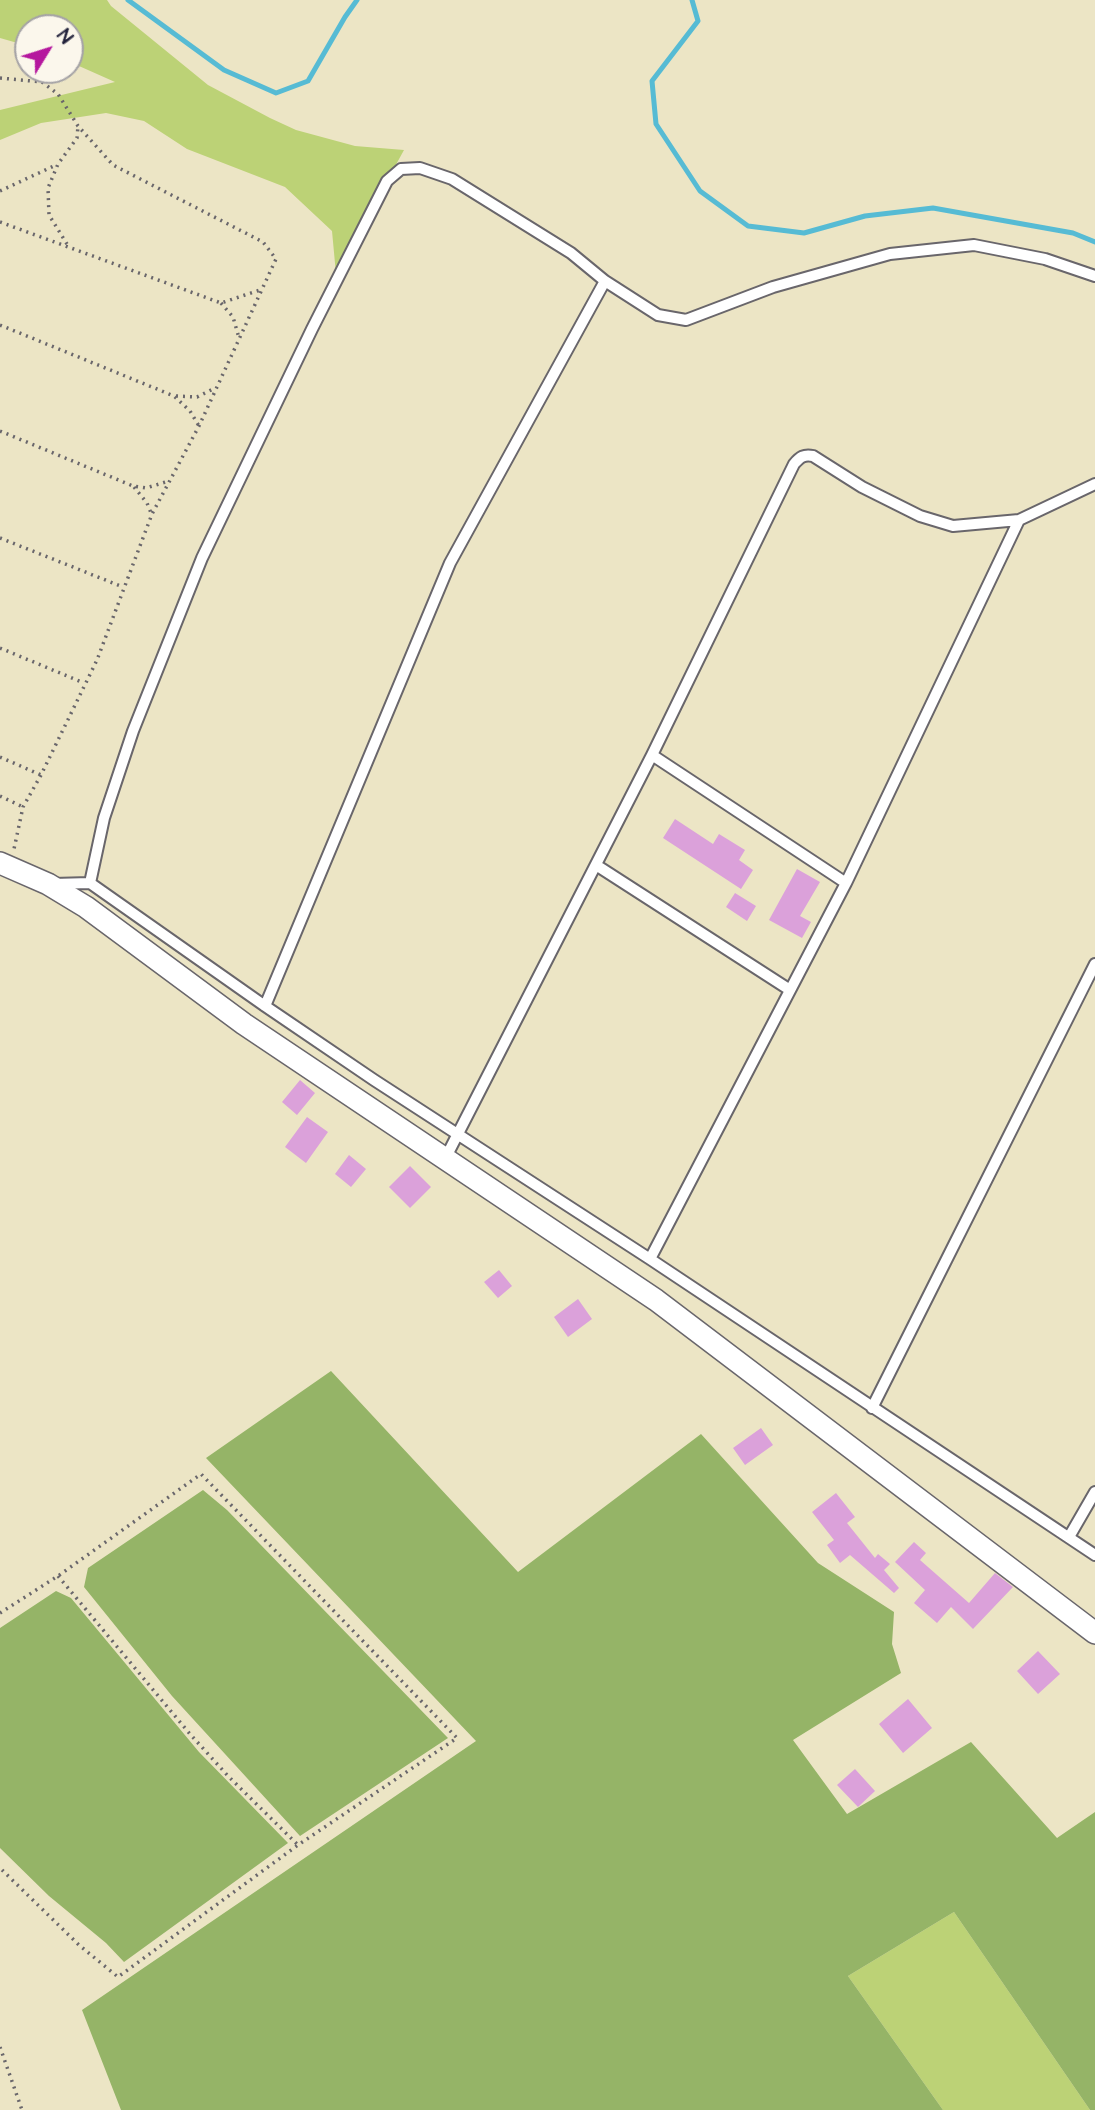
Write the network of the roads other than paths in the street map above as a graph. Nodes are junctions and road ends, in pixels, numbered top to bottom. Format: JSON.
{"nodes":[{"id":1,"x":1095,"y":276,"type":"edge"},
{"id":2,"x":605,"y":281,"type":"junction"},
{"id":3,"x":1095,"y":484,"type":"edge"},
{"id":4,"x":1019,"y":520,"type":"junction"},
{"id":5,"x":652,"y":755,"type":"junction"},
{"id":6,"x":5,"y":865,"type":"edge"},
{"id":7,"x":596,"y":865,"type":"junction"},
{"id":8,"x":90,"y":883,"type":"junction"},
{"id":9,"x":846,"y":883,"type":"junction"},
{"id":10,"x":48,"y":884,"type":"junction"},
{"id":11,"x":1095,"y":964,"type":"edge"},
{"id":12,"x":790,"y":990,"type":"junction"},
{"id":13,"x":265,"y":1006,"type":"junction"},
{"id":14,"x":457,"y":1135,"type":"junction"},
{"id":15,"x":445,"y":1159,"type":"junction"},
{"id":16,"x":650,"y":1259,"type":"junction"},
{"id":17,"x":872,"y":1408,"type":"junction"},
{"id":18,"x":1095,"y":1492,"type":"edge"},
{"id":19,"x":1069,"y":1538,"type":"junction"},
{"id":20,"x":1095,"y":1555,"type":"edge"},
{"id":21,"x":1095,"y":1633,"type":"edge"}],
"edges":[{"from":1,"to":2,"type":"lane"},
{"from":2,"to":8,"type":"lane"},
{"from":2,"to":13,"type":"lane"},
{"from":3,"to":4,"type":"lane"},
{"from":4,"to":5,"type":"lane"},
{"from":4,"to":9,"type":"lane"},
{"from":5,"to":7,"type":"lane"},
{"from":5,"to":9,"type":"lane"},
{"from":6,"to":10,"type":"street"},
{"from":7,"to":12,"type":"lane"},
{"from":7,"to":14,"type":"lane"},
{"from":8,"to":10,"type":"lane"},
{"from":8,"to":13,"type":"lane"},
{"from":9,"to":12,"type":"lane"},
{"from":10,"to":15,"type":"street"},
{"from":11,"to":17,"type":"lane"},
{"from":12,"to":16,"type":"lane"},
{"from":13,"to":14,"type":"lane"},
{"from":14,"to":15,"type":"lane"},
{"from":14,"to":16,"type":"lane"},
{"from":15,"to":21,"type":"street"},
{"from":16,"to":17,"type":"lane"},
{"from":17,"to":19,"type":"lane"},
{"from":18,"to":19,"type":"lane"},
{"from":19,"to":20,"type":"lane"}]}
